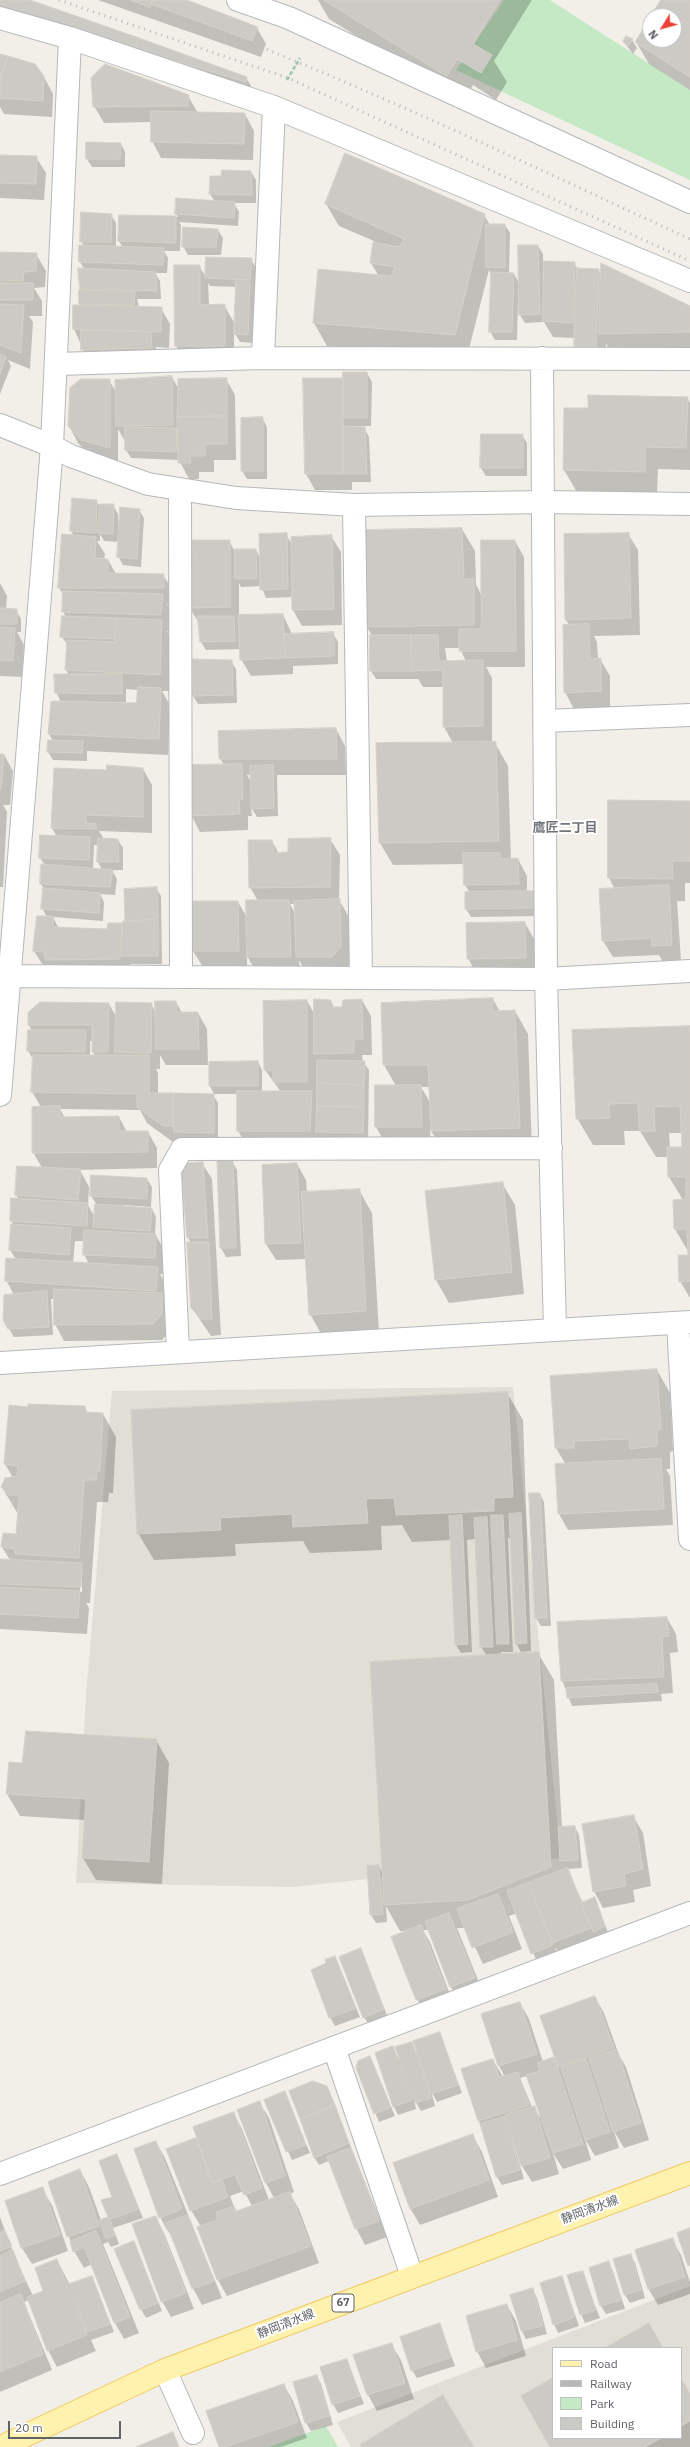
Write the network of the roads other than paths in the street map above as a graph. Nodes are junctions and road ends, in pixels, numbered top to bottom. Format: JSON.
{"nodes":[{"id":1,"x":238,"y":0,"type":"edge"},
{"id":2,"x":293,"y":9,"type":"edge"},
{"id":3,"x":0,"y":18,"type":"edge"},
{"id":4,"x":70,"y":38,"type":"junction"},
{"id":5,"x":274,"y":107,"type":"junction"},
{"id":6,"x":690,"y":202,"type":"edge"},
{"id":7,"x":690,"y":281,"type":"edge"},
{"id":8,"x":263,"y":358,"type":"junction"},
{"id":9,"x":542,"y":358,"type":"junction"},
{"id":10,"x":690,"y":359,"type":"edge"},
{"id":11,"x":56,"y":364,"type":"junction"},
{"id":12,"x":0,"y":426,"type":"edge"},
{"id":13,"x":52,"y":446,"type":"junction"},
{"id":14,"x":180,"y":491,"type":"junction"},
{"id":15,"x":544,"y":502,"type":"junction"},
{"id":16,"x":690,"y":504,"type":"edge"},
{"id":17,"x":354,"y":505,"type":"junction"},
{"id":18,"x":690,"y":715,"type":"edge"},
{"id":19,"x":545,"y":721,"type":"junction"},
{"id":20,"x":8,"y":897,"type":"edge"},
{"id":21,"x":690,"y":971,"type":"edge"},
{"id":22,"x":9,"y":976,"type":"junction"},
{"id":23,"x":181,"y":977,"type":"junction"},
{"id":24,"x":361,"y":978,"type":"junction"},
{"id":25,"x":546,"y":979,"type":"junction"},
{"id":26,"x":0,"y":1095,"type":"edge"},
{"id":27,"x":551,"y":1148,"type":"junction"},
{"id":28,"x":684,"y":1322,"type":"edge"},
{"id":29,"x":555,"y":1330,"type":"junction"},
{"id":30,"x":178,"y":1352,"type":"junction"},
{"id":31,"x":0,"y":1363,"type":"edge"},
{"id":32,"x":690,"y":1539,"type":"edge"},
{"id":33,"x":690,"y":1913,"type":"edge"},
{"id":34,"x":334,"y":2048,"type":"junction"},
{"id":35,"x":690,"y":2173,"type":"edge"},
{"id":36,"x":0,"y":2174,"type":"edge"},
{"id":37,"x":412,"y":2276,"type":"junction"},
{"id":38,"x":165,"y":2370,"type":"junction"},
{"id":39,"x":193,"y":2433,"type":"dead end"},
{"id":40,"x":24,"y":2442,"type":"edge"},
{"id":41,"x":1,"y":2447,"type":"edge"}],
"edges":[{"from":1,"to":2,"type":"street"},
{"from":2,"to":6,"type":"street"},
{"from":3,"to":4,"type":"street"},
{"from":4,"to":5,"type":"street"},
{"from":4,"to":11,"type":"street"},
{"from":5,"to":7,"type":"street"},
{"from":5,"to":8,"type":"street"},
{"from":8,"to":9,"type":"street"},
{"from":8,"to":11,"type":"street"},
{"from":9,"to":10,"type":"street"},
{"from":9,"to":15,"type":"street"},
{"from":11,"to":13,"type":"street"},
{"from":12,"to":13,"type":"street"},
{"from":13,"to":14,"type":"street"},
{"from":13,"to":20,"type":"street"},
{"from":14,"to":17,"type":"street"},
{"from":14,"to":23,"type":"street"},
{"from":15,"to":16,"type":"street"},
{"from":15,"to":17,"type":"street"},
{"from":15,"to":19,"type":"street"},
{"from":17,"to":24,"type":"street"},
{"from":18,"to":19,"type":"street"},
{"from":19,"to":25,"type":"street"},
{"from":20,"to":22,"type":"street"},
{"from":21,"to":25,"type":"street"},
{"from":22,"to":23,"type":"street"},
{"from":22,"to":26,"type":"street"},
{"from":23,"to":24,"type":"street"},
{"from":24,"to":25,"type":"street"},
{"from":25,"to":27,"type":"street"},
{"from":27,"to":29,"type":"street"},
{"from":27,"to":30,"type":"street"},
{"from":28,"to":29,"type":"street"},
{"from":28,"to":32,"type":"street"},
{"from":29,"to":30,"type":"street"},
{"from":30,"to":31,"type":"street"},
{"from":33,"to":34,"type":"street"},
{"from":34,"to":36,"type":"street"},
{"from":34,"to":37,"type":"street"},
{"from":35,"to":37,"type":"main road","name":"静岡清水線","number":"67"},
{"from":37,"to":38,"type":"main road","name":"静岡清水線","number":"67"},
{"from":38,"to":39,"type":"street"},
{"from":38,"to":40,"type":"main road","name":"静岡清水線","number":"67"},
{"from":40,"to":41,"type":"main road","name":"静岡清水線","number":"67"}]}
